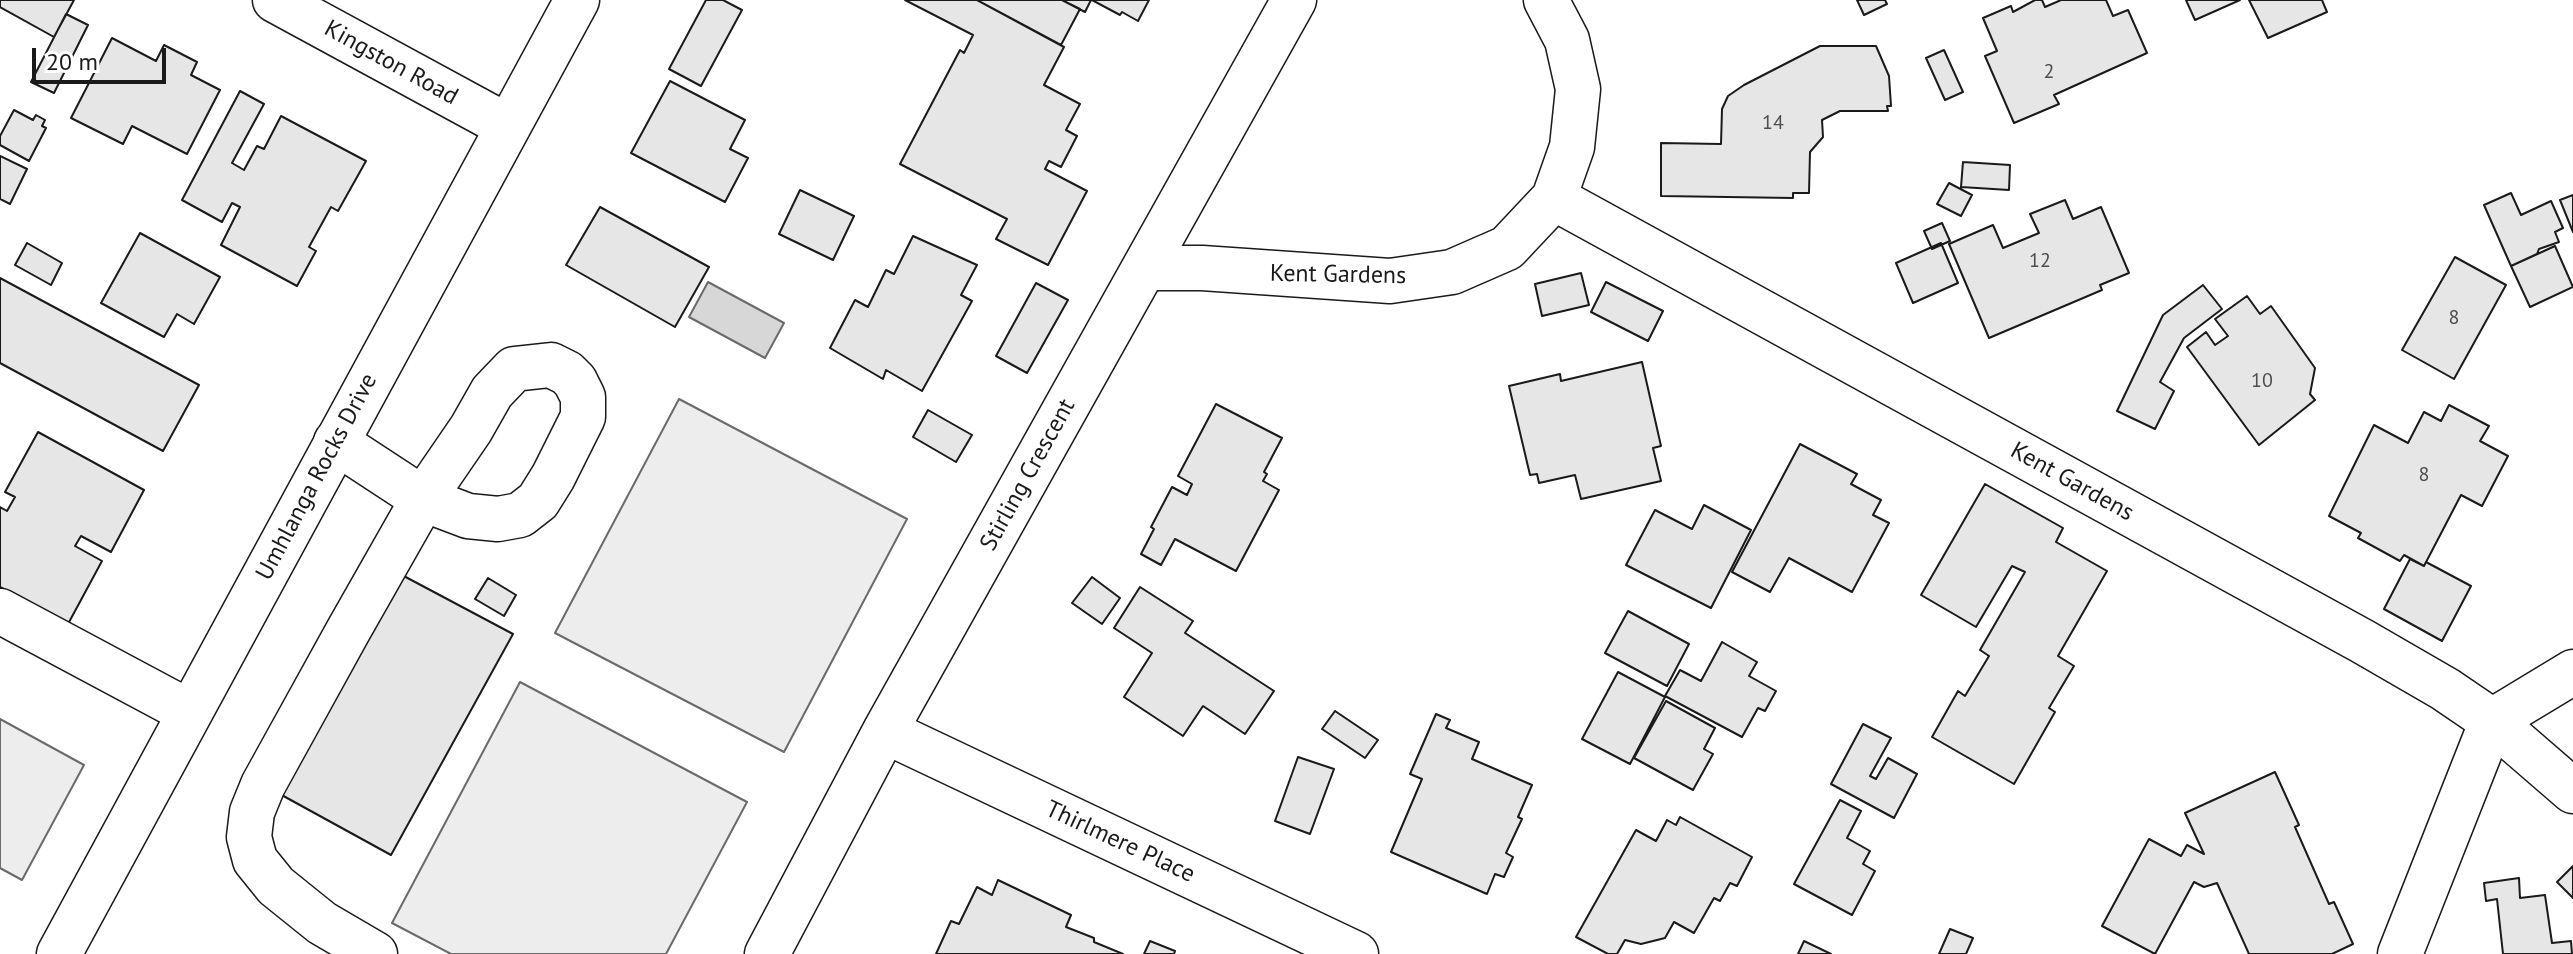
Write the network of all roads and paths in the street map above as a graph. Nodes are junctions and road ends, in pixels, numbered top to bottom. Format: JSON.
{"nodes":[{"id":1,"x":275,"y":0,"type":"edge"},
{"id":2,"x":577,"y":0,"type":"edge"},
{"id":3,"x":1294,"y":0,"type":"edge"},
{"id":4,"x":1546,"y":0,"type":"edge"},
{"id":5,"x":507,"y":126,"type":"junction"},
{"id":6,"x":1554,"y":198,"type":"junction"},
{"id":7,"x":1144,"y":268,"type":"junction"},
{"id":8,"x":336,"y":442,"type":"junction"},
{"id":9,"x":0,"y":611,"type":"edge"},
{"id":10,"x":2573,"y":672,"type":"edge"},
{"id":11,"x":189,"y":712,"type":"junction"},
{"id":12,"x":2492,"y":721,"type":"junction"},
{"id":13,"x":885,"y":731,"type":"junction"},
{"id":14,"x":2573,"y":791,"type":"edge"},
{"id":15,"x":59,"y":954,"type":"edge"},
{"id":16,"x":375,"y":954,"type":"edge"},
{"id":17,"x":767,"y":954,"type":"edge"},
{"id":18,"x":1356,"y":954,"type":"edge"},
{"id":19,"x":2400,"y":954,"type":"edge"}],
"edges":[{"from":1,"to":5,"type":"street","name":"Kingston Road"},
{"from":2,"to":5,"type":"street","name":"Umhlanga Rocks Drive"},
{"from":3,"to":7,"type":"street","name":"Stirling Crescent"},
{"from":4,"to":6,"type":"street","name":"Kent Gardens"},
{"from":5,"to":8,"type":"street","name":"Umhlanga Rocks Drive"},
{"from":6,"to":7,"type":"street","name":"Kent Gardens"},
{"from":6,"to":12,"type":"street","name":"Kent Gardens"},
{"from":7,"to":13,"type":"street","name":"Stirling Crescent"},
{"from":8,"to":11,"type":"street","name":"Umhlanga Rocks Drive"},
{"from":8,"to":16,"type":"street"},
{"from":9,"to":11,"type":"street"},
{"from":10,"to":12,"type":"street"},
{"from":11,"to":15,"type":"street","name":"Umhlanga Rocks Drive"},
{"from":12,"to":14,"type":"street","name":"Kent Gardens"},
{"from":12,"to":19,"type":"street"},
{"from":13,"to":17,"type":"street","name":"Stirling Crescent"},
{"from":13,"to":18,"type":"street","name":"Thirlmere Place"}]}
